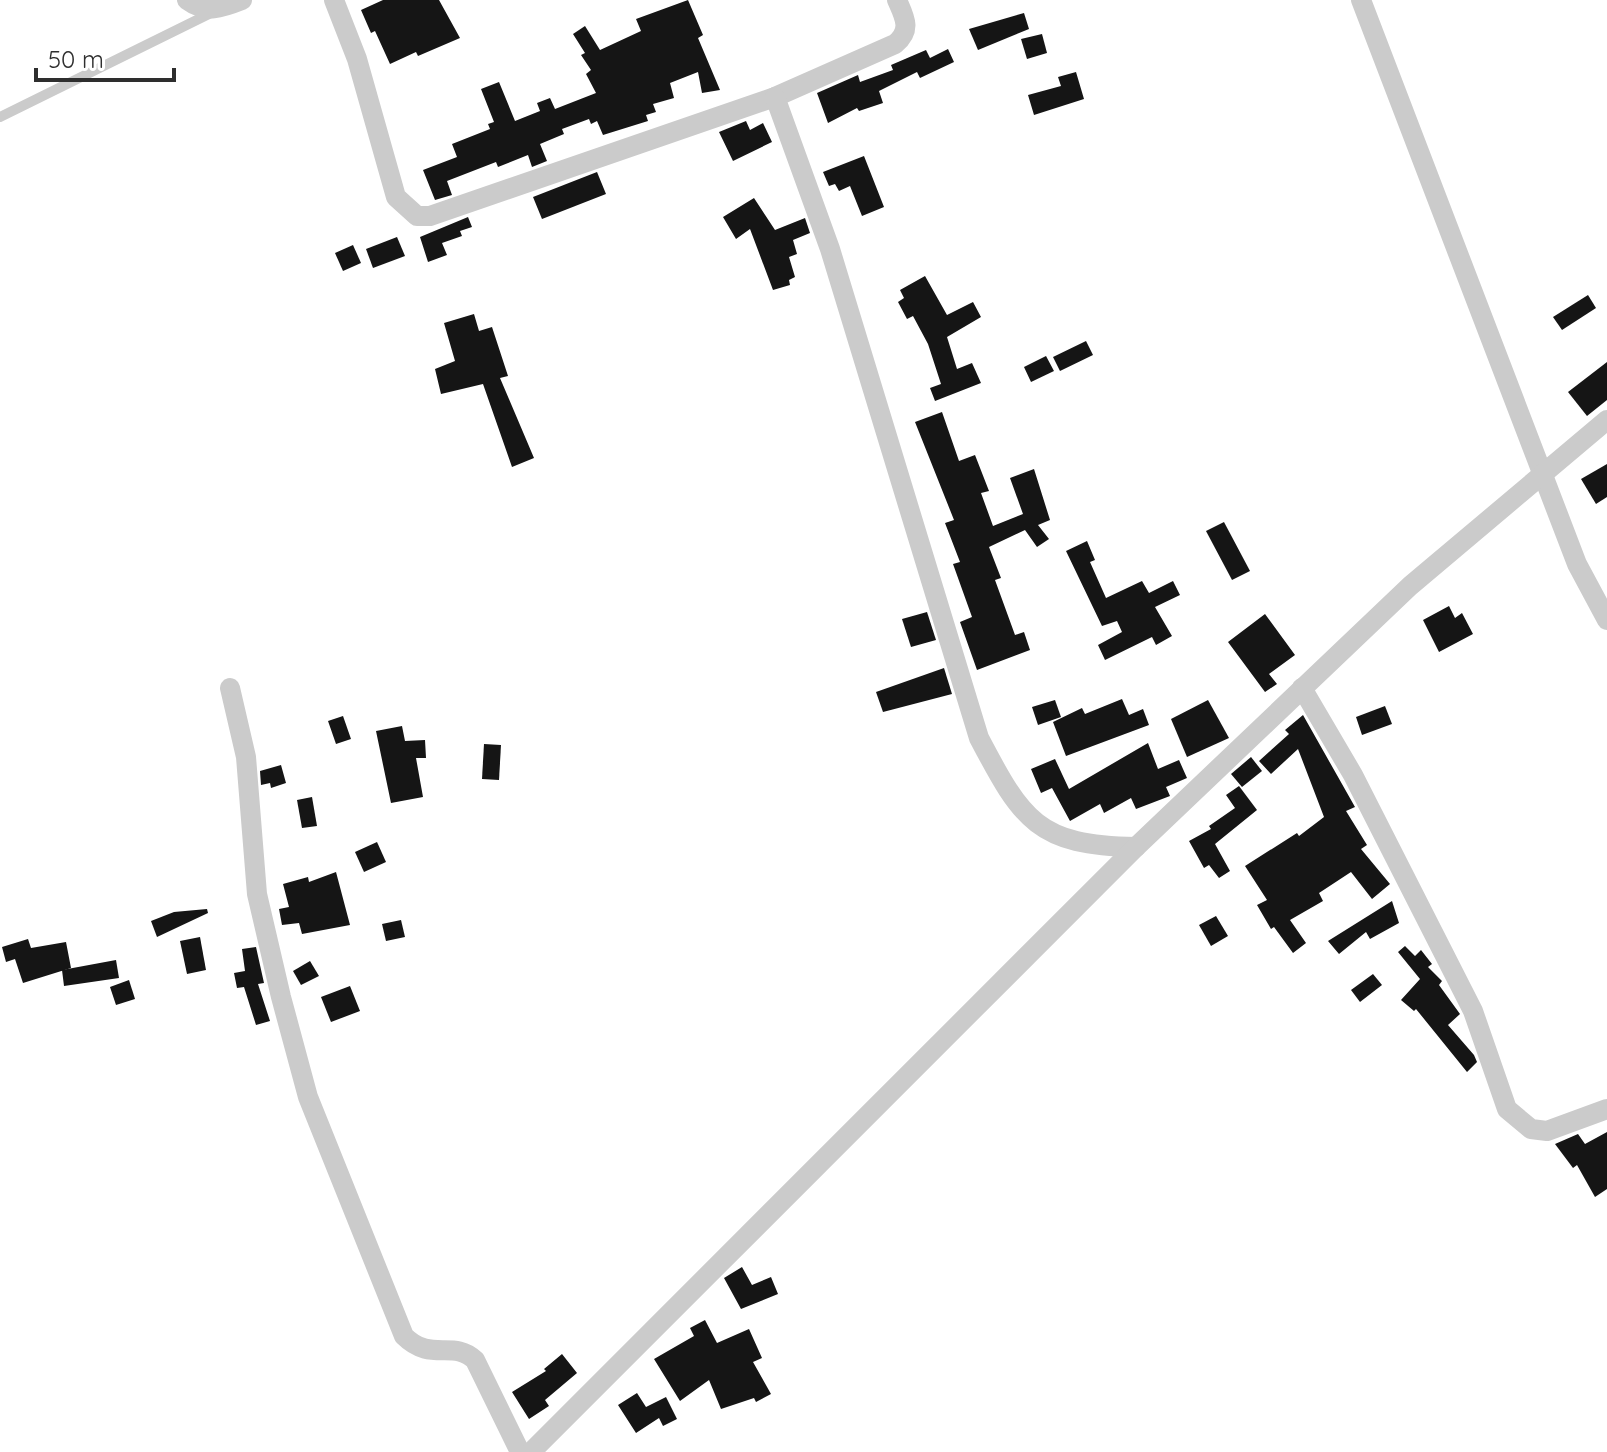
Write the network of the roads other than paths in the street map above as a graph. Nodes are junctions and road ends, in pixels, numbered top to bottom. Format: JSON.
{"nodes":[{"id":1,"x":187,"y":0,"type":"edge"},
{"id":2,"x":242,"y":0,"type":"edge"},
{"id":3,"x":334,"y":0,"type":"edge"},
{"id":4,"x":897,"y":0,"type":"edge"},
{"id":5,"x":1361,"y":0,"type":"edge"},
{"id":6,"x":219,"y":9,"type":"junction"},
{"id":7,"x":775,"y":97,"type":"junction"},
{"id":8,"x":0,"y":117,"type":"edge"},
{"id":9,"x":1607,"y":420,"type":"edge"},
{"id":10,"x":1542,"y":472,"type":"junction"},
{"id":11,"x":1607,"y":620,"type":"edge"},
{"id":12,"x":230,"y":688,"type":"dead end"},
{"id":13,"x":1302,"y":688,"type":"junction"},
{"id":14,"x":1136,"y":847,"type":"junction"},
{"id":15,"x":1607,"y":1109,"type":"edge"},
{"id":16,"x":520,"y":1452,"type":"edge"},
{"id":17,"x":531,"y":1452,"type":"edge"}],
"edges":[{"from":1,"to":6,"type":"street"},
{"from":2,"to":6,"type":"street"},
{"from":3,"to":7,"type":"street"},
{"from":4,"to":7,"type":"street"},
{"from":5,"to":10,"type":"street"},
{"from":6,"to":8,"type":"lane"},
{"from":7,"to":14,"type":"street"},
{"from":9,"to":10,"type":"street"},
{"from":10,"to":11,"type":"street"},
{"from":10,"to":13,"type":"street"},
{"from":12,"to":16,"type":"street"},
{"from":13,"to":14,"type":"street"},
{"from":13,"to":15,"type":"street"},
{"from":14,"to":17,"type":"street"}]}
